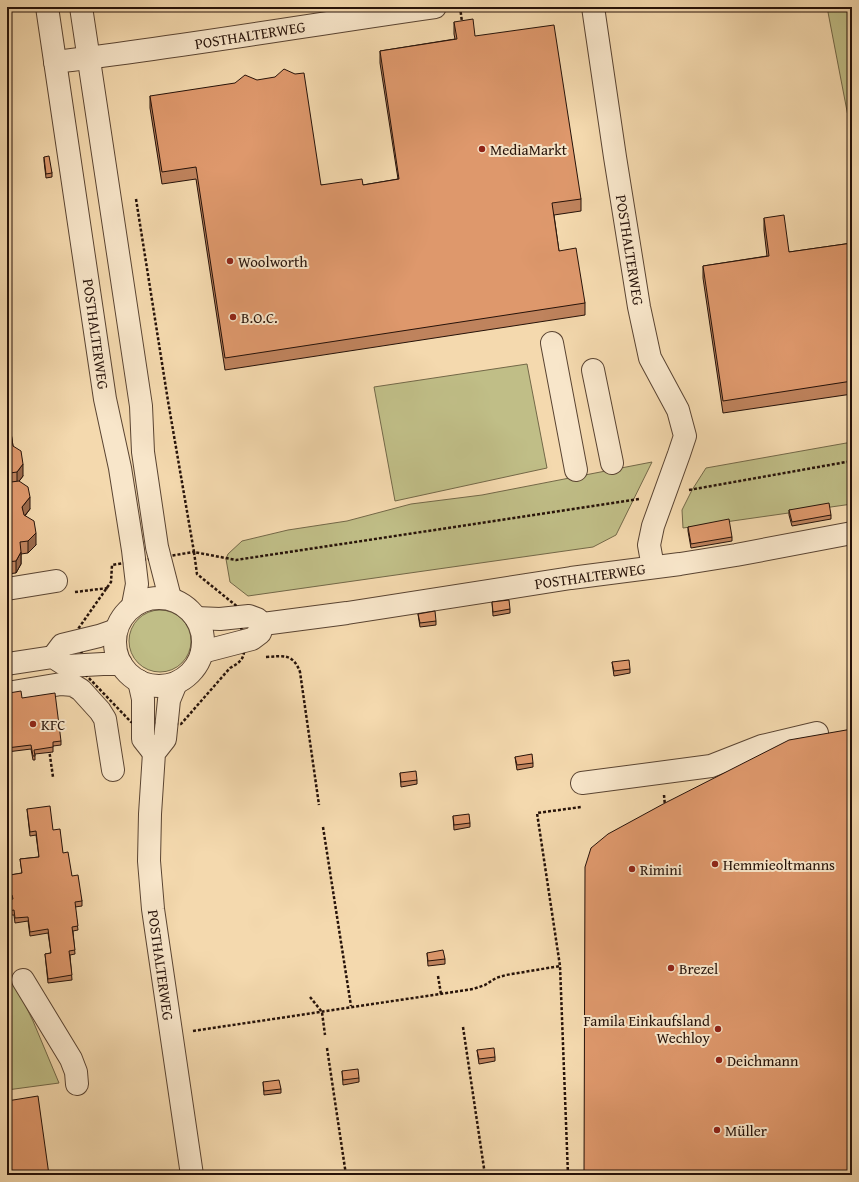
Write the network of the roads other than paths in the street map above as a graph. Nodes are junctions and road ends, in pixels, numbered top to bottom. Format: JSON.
{"nodes":[{"id":1,"x":47,"y":7,"type":"edge"},
{"id":2,"x":81,"y":7,"type":"edge"},
{"id":3,"x":435,"y":7,"type":"edge"},
{"id":4,"x":593,"y":7,"type":"edge"},
{"id":5,"x":88,"y":58,"type":"junction"},
{"id":6,"x":56,"y":62,"type":"junction"},
{"id":7,"x":552,"y":343,"type":"dead end"},
{"id":8,"x":593,"y":370,"type":"dead end"},
{"id":9,"x":612,"y":463,"type":"dead end"},
{"id":10,"x":576,"y":470,"type":"dead end"},
{"id":11,"x":852,"y":533,"type":"edge"},
{"id":12,"x":652,"y":567,"type":"junction"},
{"id":13,"x":56,"y":581,"type":"dead end"},
{"id":14,"x":7,"y":589,"type":"edge"},
{"id":15,"x":170,"y":598,"type":"junction"},
{"id":16,"x":133,"y":605,"type":"junction"},
{"id":17,"x":196,"y":618,"type":"junction"},
{"id":18,"x":263,"y":624,"type":"junction"},
{"id":19,"x":116,"y":630,"type":"junction"},
{"id":20,"x":202,"y":652,"type":"junction"},
{"id":21,"x":53,"y":657,"type":"junction"},
{"id":22,"x":7,"y":664,"type":"edge"},
{"id":23,"x":121,"y":664,"type":"junction"},
{"id":24,"x":139,"y":681,"type":"junction"},
{"id":25,"x":176,"y":683,"type":"junction"},
{"id":26,"x":7,"y":693,"type":"edge"},
{"id":27,"x":817,"y":733,"type":"dead end"},
{"id":28,"x":154,"y":753,"type":"junction"},
{"id":29,"x":113,"y":770,"type":"dead end"},
{"id":30,"x":582,"y":782,"type":"dead end"},
{"id":31,"x":24,"y":980,"type":"dead end"},
{"id":32,"x":77,"y":1084,"type":"dead end"},
{"id":33,"x":192,"y":1175,"type":"edge"}],
"edges":[{"from":1,"to":6,"type":"lane","name":"POSTHALTERWEG"},
{"from":2,"to":5,"type":"lane"},
{"from":3,"to":5,"type":"lane","name":"POSTHALTERWEG"},
{"from":4,"to":12,"type":"lane","name":"POSTHALTERWEG"},
{"from":5,"to":6,"type":"lane","name":"POSTHALTERWEG"},
{"from":5,"to":15,"type":"lane"},
{"from":6,"to":16,"type":"lane","name":"POSTHALTERWEG"},
{"from":7,"to":10,"type":"lane"},
{"from":8,"to":9,"type":"lane"},
{"from":11,"to":12,"type":"lane"},
{"from":12,"to":18,"type":"lane","name":"POSTHALTERWEG"},
{"from":13,"to":14,"type":"lane"},
{"from":15,"to":16,"type":"lane"},
{"from":15,"to":17,"type":"lane"},
{"from":16,"to":19,"type":"lane"},
{"from":17,"to":18,"type":"lane","name":"POSTHALTERWEG"},
{"from":17,"to":20,"type":"lane"},
{"from":18,"to":20,"type":"lane"},
{"from":19,"to":21,"type":"lane"},
{"from":19,"to":23,"type":"lane"},
{"from":20,"to":25,"type":"lane"},
{"from":21,"to":22,"type":"lane"},
{"from":21,"to":23,"type":"lane"},
{"from":23,"to":24,"type":"lane"},
{"from":24,"to":25,"type":"lane"},
{"from":24,"to":28,"type":"lane"},
{"from":25,"to":28,"type":"lane"},
{"from":26,"to":29,"type":"lane"},
{"from":27,"to":30,"type":"lane"},
{"from":28,"to":33,"type":"lane","name":"POSTHALTERWEG"},
{"from":31,"to":32,"type":"lane"}]}
